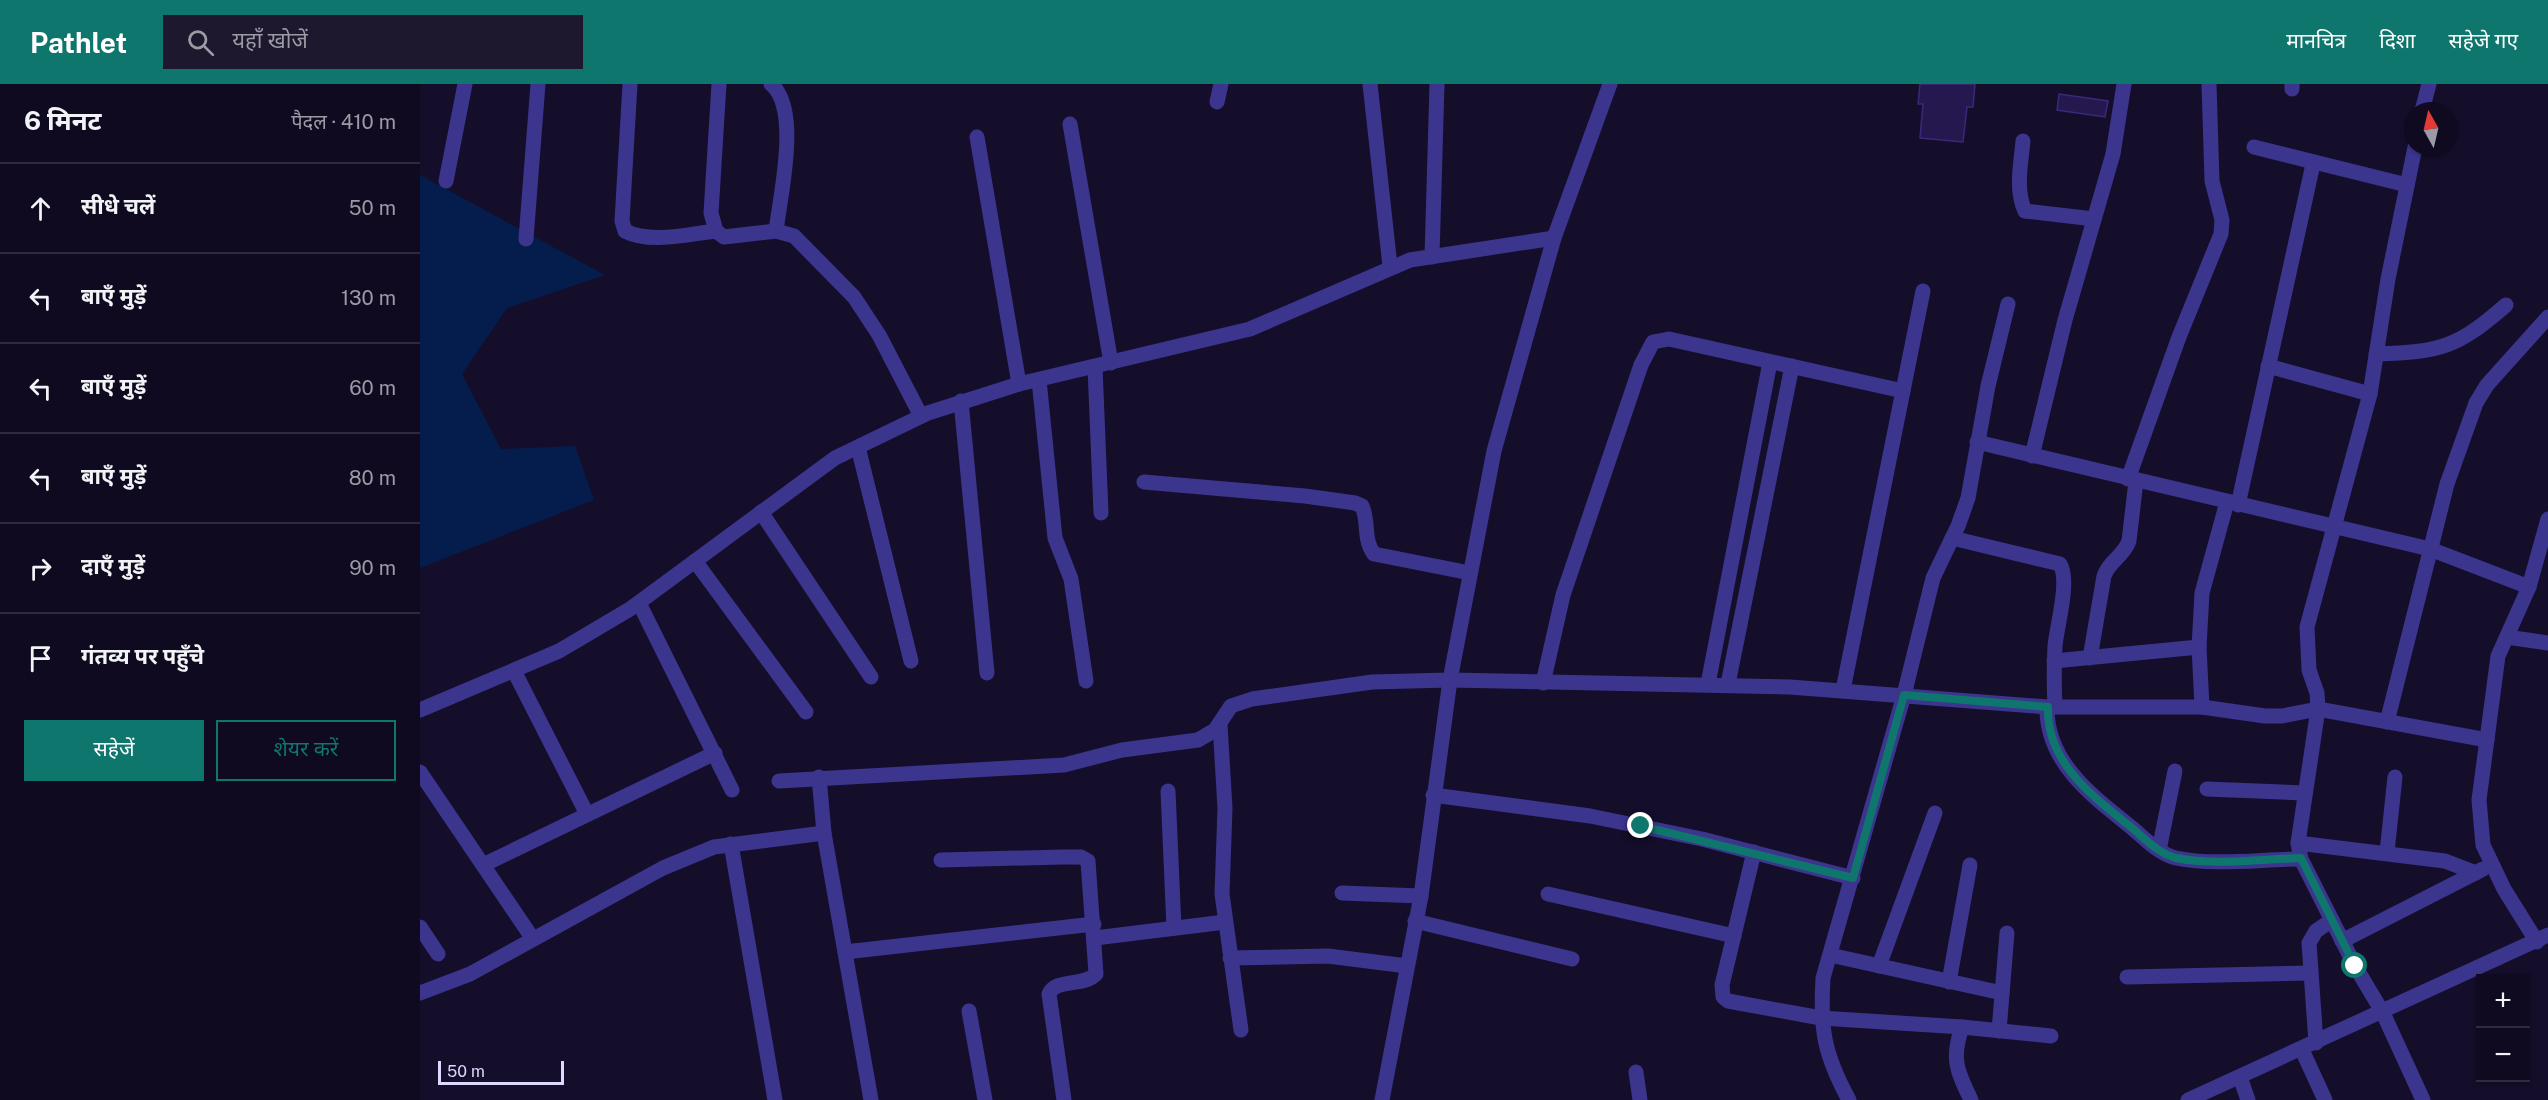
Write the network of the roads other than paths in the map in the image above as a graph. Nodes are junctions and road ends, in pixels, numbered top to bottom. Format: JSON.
{"nodes":[{"id":1,"x":465,"y":84,"type":"edge"},
{"id":2,"x":538,"y":84,"type":"edge"},
{"id":3,"x":630,"y":84,"type":"edge"},
{"id":4,"x":719,"y":84,"type":"edge"},
{"id":5,"x":771,"y":84,"type":"edge"},
{"id":6,"x":1221,"y":84,"type":"edge"},
{"id":7,"x":1370,"y":84,"type":"edge"},
{"id":8,"x":1437,"y":84,"type":"edge"},
{"id":9,"x":1610,"y":84,"type":"edge"},
{"id":10,"x":2124,"y":84,"type":"edge"},
{"id":11,"x":2209,"y":84,"type":"edge"},
{"id":12,"x":2429,"y":84,"type":"edge"},
{"id":13,"x":1217,"y":102,"type":"dead end"},
{"id":14,"x":2424,"y":102,"type":"edge"},
{"id":15,"x":1070,"y":124,"type":"dead end"},
{"id":16,"x":977,"y":137,"type":"dead end"},
{"id":17,"x":2023,"y":141,"type":"dead end"},
{"id":18,"x":2254,"y":147,"type":"dead end"},
{"id":19,"x":2413,"y":156,"type":"edge"},
{"id":20,"x":2313,"y":164,"type":"junction"},
{"id":21,"x":446,"y":181,"type":"dead end"},
{"id":22,"x":2407,"y":185,"type":"junction"},
{"id":23,"x":2094,"y":219,"type":"junction"},
{"id":24,"x":716,"y":231,"type":"junction"},
{"id":25,"x":776,"y":231,"type":"junction"},
{"id":26,"x":526,"y":238,"type":"dead end"},
{"id":27,"x":1554,"y":238,"type":"junction"},
{"id":28,"x":1432,"y":256,"type":"junction"},
{"id":29,"x":1390,"y":266,"type":"junction"},
{"id":30,"x":1923,"y":291,"type":"dead end"},
{"id":31,"x":2008,"y":304,"type":"dead end"},
{"id":32,"x":2506,"y":305,"type":"dead end"},
{"id":33,"x":2548,"y":317,"type":"edge"},
{"id":34,"x":2376,"y":354,"type":"junction"},
{"id":35,"x":1770,"y":362,"type":"junction"},
{"id":36,"x":1111,"y":363,"type":"junction"},
{"id":37,"x":1792,"y":366,"type":"junction"},
{"id":38,"x":2268,"y":366,"type":"junction"},
{"id":39,"x":1095,"y":367,"type":"junction"},
{"id":40,"x":1039,"y":380,"type":"junction"},
{"id":41,"x":1019,"y":384,"type":"junction"},
{"id":42,"x":1903,"y":391,"type":"junction"},
{"id":43,"x":2370,"y":394,"type":"junction"},
{"id":44,"x":961,"y":401,"type":"junction"},
{"id":45,"x":921,"y":416,"type":"junction"},
{"id":46,"x":1977,"y":442,"type":"junction"},
{"id":47,"x":858,"y":447,"type":"junction"},
{"id":48,"x":2032,"y":456,"type":"junction"},
{"id":49,"x":2132,"y":480,"type":"junction"},
{"id":50,"x":1144,"y":482,"type":"dead end"},
{"id":51,"x":1746,"y":490,"type":"junction"},
{"id":52,"x":1767,"y":494,"type":"junction"},
{"id":53,"x":2232,"y":504,"type":"junction"},
{"id":54,"x":761,"y":512,"type":"junction"},
{"id":55,"x":1101,"y":513,"type":"dead end"},
{"id":56,"x":2548,"y":519,"type":"edge"},
{"id":57,"x":2335,"y":528,"type":"junction"},
{"id":58,"x":1952,"y":538,"type":"junction"},
{"id":59,"x":2430,"y":549,"type":"junction"},
{"id":60,"x":695,"y":561,"type":"junction"},
{"id":61,"x":1470,"y":573,"type":"junction"},
{"id":62,"x":2529,"y":587,"type":"junction"},
{"id":63,"x":639,"y":603,"type":"junction"},
{"id":64,"x":2507,"y":637,"type":"junction"},
{"id":65,"x":2548,"y":643,"type":"edge"},
{"id":66,"x":2199,"y":647,"type":"junction"},
{"id":67,"x":2090,"y":658,"type":"junction"},
{"id":68,"x":911,"y":661,"type":"dead end"},
{"id":69,"x":2054,"y":662,"type":"junction"},
{"id":70,"x":514,"y":671,"type":"junction"},
{"id":71,"x":987,"y":673,"type":"dead end"},
{"id":72,"x":870,"y":676,"type":"dead end"},
{"id":73,"x":1450,"y":680,"type":"junction"},
{"id":74,"x":1086,"y":681,"type":"dead end"},
{"id":75,"x":1543,"y":683,"type":"junction"},
{"id":76,"x":1708,"y":684,"type":"junction"},
{"id":77,"x":1728,"y":684,"type":"junction"},
{"id":78,"x":1843,"y":690,"type":"junction"},
{"id":79,"x":1904,"y":695,"type":"junction"},
{"id":80,"x":2051,"y":707,"type":"junction"},
{"id":81,"x":2202,"y":707,"type":"junction"},
{"id":82,"x":2318,"y":709,"type":"junction"},
{"id":83,"x":420,"y":710,"type":"edge"},
{"id":84,"x":806,"y":712,"type":"dead end"},
{"id":85,"x":2386,"y":722,"type":"junction"},
{"id":86,"x":1220,"y":725,"type":"junction"},
{"id":87,"x":2487,"y":740,"type":"junction"},
{"id":88,"x":715,"y":753,"type":"junction"},
{"id":89,"x":2175,"y":771,"type":"dead end"},
{"id":90,"x":420,"y":772,"type":"edge"},
{"id":91,"x":819,"y":777,"type":"junction"},
{"id":92,"x":2396,"y":777,"type":"dead end"},
{"id":93,"x":779,"y":781,"type":"dead end"},
{"id":94,"x":2207,"y":789,"type":"dead end"},
{"id":95,"x":732,"y":790,"type":"dead end"},
{"id":96,"x":1168,"y":791,"type":"dead end"},
{"id":97,"x":2304,"y":794,"type":"junction"},
{"id":98,"x":1433,"y":795,"type":"junction"},
{"id":99,"x":1935,"y":813,"type":"dead end"},
{"id":100,"x":586,"y":814,"type":"junction"},
{"id":101,"x":824,"y":833,"type":"junction"},
{"id":102,"x":731,"y":844,"type":"junction"},
{"id":103,"x":2159,"y":850,"type":"junction"},
{"id":104,"x":2299,"y":851,"type":"junction"},
{"id":105,"x":1754,"y":852,"type":"junction"},
{"id":106,"x":2387,"y":852,"type":"junction"},
{"id":107,"x":941,"y":860,"type":"dead end"},
{"id":108,"x":483,"y":865,"type":"junction"},
{"id":109,"x":1970,"y":865,"type":"dead end"},
{"id":110,"x":2491,"y":865,"type":"junction"},
{"id":111,"x":2476,"y":873,"type":"junction"},
{"id":112,"x":1853,"y":878,"type":"junction"},
{"id":113,"x":1342,"y":893,"type":"dead end"},
{"id":114,"x":1548,"y":894,"type":"dead end"},
{"id":115,"x":1421,"y":896,"type":"junction"},
{"id":116,"x":1415,"y":921,"type":"junction"},
{"id":117,"x":2332,"y":921,"type":"junction"},
{"id":118,"x":1226,"y":922,"type":"junction"},
{"id":119,"x":420,"y":927,"type":"edge"},
{"id":120,"x":1174,"y":928,"type":"junction"},
{"id":121,"x":1095,"y":931,"type":"junction"},
{"id":122,"x":2007,"y":933,"type":"dead end"},
{"id":123,"x":1734,"y":936,"type":"junction"},
{"id":124,"x":533,"y":939,"type":"junction"},
{"id":125,"x":2542,"y":939,"type":"edge"},
{"id":126,"x":2342,"y":941,"type":"junction"},
{"id":127,"x":845,"y":952,"type":"junction"},
{"id":128,"x":438,"y":954,"type":"dead end"},
{"id":129,"x":1830,"y":955,"type":"junction"},
{"id":130,"x":1230,"y":958,"type":"junction"},
{"id":131,"x":1572,"y":959,"type":"dead end"},
{"id":132,"x":1407,"y":966,"type":"junction"},
{"id":133,"x":1879,"y":966,"type":"junction"},
{"id":134,"x":2310,"y":972,"type":"junction"},
{"id":135,"x":2127,"y":977,"type":"dead end"},
{"id":136,"x":1949,"y":982,"type":"junction"},
{"id":137,"x":420,"y":993,"type":"edge"},
{"id":138,"x":2002,"y":993,"type":"junction"},
{"id":139,"x":969,"y":1011,"type":"dead end"},
{"id":140,"x":2383,"y":1013,"type":"junction"},
{"id":141,"x":1821,"y":1018,"type":"junction"},
{"id":142,"x":1962,"y":1027,"type":"junction"},
{"id":143,"x":1240,"y":1030,"type":"dead end"},
{"id":144,"x":1999,"y":1031,"type":"junction"},
{"id":145,"x":2051,"y":1036,"type":"dead end"},
{"id":146,"x":2316,"y":1043,"type":"junction"},
{"id":147,"x":2302,"y":1050,"type":"junction"},
{"id":148,"x":1636,"y":1071,"type":"dead end"},
{"id":149,"x":2240,"y":1077,"type":"junction"},
{"id":150,"x":775,"y":1100,"type":"edge"},
{"id":151,"x":871,"y":1100,"type":"edge"},
{"id":152,"x":985,"y":1100,"type":"edge"},
{"id":153,"x":1064,"y":1100,"type":"edge"},
{"id":154,"x":1382,"y":1100,"type":"edge"},
{"id":155,"x":1640,"y":1100,"type":"edge"},
{"id":156,"x":1849,"y":1100,"type":"edge"},
{"id":157,"x":1971,"y":1100,"type":"edge"},
{"id":158,"x":2188,"y":1100,"type":"edge"},
{"id":159,"x":2248,"y":1100,"type":"edge"},
{"id":160,"x":2325,"y":1100,"type":"edge"},
{"id":161,"x":2422,"y":1100,"type":"edge"}],
"edges":[{"from":1,"to":21,"type":"street"},
{"from":2,"to":26,"type":"street"},
{"from":3,"to":24,"type":"street"},
{"from":4,"to":24,"type":"street"},
{"from":5,"to":25,"type":"street"},
{"from":6,"to":13,"type":"street"},
{"from":7,"to":29,"type":"street"},
{"from":8,"to":28,"type":"street"},
{"from":9,"to":27,"type":"street"},
{"from":10,"to":23,"type":"street"},
{"from":11,"to":49,"type":"street"},
{"from":12,"to":14,"type":"street"},
{"from":15,"to":36,"type":"street"},
{"from":16,"to":41,"type":"street"},
{"from":17,"to":23,"type":"street"},
{"from":18,"to":20,"type":"street"},
{"from":19,"to":22,"type":"street"},
{"from":20,"to":22,"type":"street"},
{"from":20,"to":38,"type":"street"},
{"from":22,"to":34,"type":"street"},
{"from":23,"to":48,"type":"street"},
{"from":24,"to":25,"type":"street"},
{"from":25,"to":45,"type":"street"},
{"from":27,"to":28,"type":"street"},
{"from":27,"to":61,"type":"street"},
{"from":28,"to":29,"type":"street"},
{"from":29,"to":36,"type":"street"},
{"from":30,"to":42,"type":"street"},
{"from":31,"to":46,"type":"street"},
{"from":32,"to":34,"type":"street"},
{"from":33,"to":59,"type":"street"},
{"from":34,"to":43,"type":"street"},
{"from":35,"to":37,"type":"street"},
{"from":35,"to":51,"type":"street"},
{"from":35,"to":75,"type":"street"},
{"from":36,"to":39,"type":"street"},
{"from":37,"to":42,"type":"street"},
{"from":37,"to":52,"type":"street"},
{"from":38,"to":43,"type":"street"},
{"from":38,"to":53,"type":"street"},
{"from":39,"to":40,"type":"street"},
{"from":39,"to":55,"type":"street"},
{"from":40,"to":41,"type":"street"},
{"from":40,"to":74,"type":"street"},
{"from":41,"to":44,"type":"street"},
{"from":42,"to":78,"type":"street"},
{"from":43,"to":57,"type":"street"},
{"from":44,"to":45,"type":"street"},
{"from":44,"to":71,"type":"street"},
{"from":45,"to":47,"type":"street"},
{"from":46,"to":48,"type":"street"},
{"from":46,"to":58,"type":"street"},
{"from":47,"to":54,"type":"street"},
{"from":47,"to":68,"type":"street"},
{"from":48,"to":49,"type":"street"},
{"from":49,"to":53,"type":"street"},
{"from":49,"to":67,"type":"street"},
{"from":50,"to":61,"type":"street"},
{"from":51,"to":52,"type":"street"},
{"from":51,"to":76,"type":"street"},
{"from":52,"to":77,"type":"street"},
{"from":53,"to":57,"type":"street"},
{"from":53,"to":66,"type":"street"},
{"from":54,"to":60,"type":"street"},
{"from":54,"to":72,"type":"street"},
{"from":56,"to":62,"type":"street"},
{"from":57,"to":59,"type":"street"},
{"from":57,"to":82,"type":"street"},
{"from":58,"to":69,"type":"street"},
{"from":58,"to":79,"type":"street"},
{"from":59,"to":62,"type":"street"},
{"from":59,"to":85,"type":"street"},
{"from":60,"to":63,"type":"street"},
{"from":60,"to":84,"type":"street"},
{"from":61,"to":73,"type":"street"},
{"from":62,"to":64,"type":"street"},
{"from":63,"to":70,"type":"street"},
{"from":63,"to":88,"type":"street"},
{"from":64,"to":65,"type":"street"},
{"from":64,"to":87,"type":"street"},
{"from":66,"to":67,"type":"street"},
{"from":66,"to":81,"type":"street"},
{"from":67,"to":69,"type":"street"},
{"from":69,"to":80,"type":"street"},
{"from":70,"to":83,"type":"street"},
{"from":70,"to":100,"type":"street"},
{"from":73,"to":75,"type":"street"},
{"from":73,"to":86,"type":"street"},
{"from":73,"to":98,"type":"street"},
{"from":75,"to":76,"type":"street"},
{"from":76,"to":77,"type":"street"},
{"from":77,"to":78,"type":"street"},
{"from":78,"to":79,"type":"street"},
{"from":79,"to":80,"type":"street"},
{"from":79,"to":112,"type":"street"},
{"from":80,"to":81,"type":"street"},
{"from":80,"to":103,"type":"street"},
{"from":81,"to":82,"type":"street"},
{"from":82,"to":85,"type":"street"},
{"from":82,"to":97,"type":"street"},
{"from":85,"to":87,"type":"street"},
{"from":86,"to":91,"type":"street"},
{"from":86,"to":118,"type":"street"},
{"from":87,"to":110,"type":"street"},
{"from":88,"to":95,"type":"street"},
{"from":88,"to":100,"type":"street"},
{"from":89,"to":103,"type":"street"},
{"from":90,"to":108,"type":"street"},
{"from":91,"to":93,"type":"street"},
{"from":91,"to":101,"type":"street"},
{"from":92,"to":106,"type":"street"},
{"from":94,"to":97,"type":"street"},
{"from":96,"to":120,"type":"street"},
{"from":97,"to":104,"type":"street"},
{"from":98,"to":105,"type":"street"},
{"from":98,"to":115,"type":"street"},
{"from":99,"to":133,"type":"street"},
{"from":100,"to":108,"type":"street"},
{"from":101,"to":102,"type":"street"},
{"from":101,"to":127,"type":"street"},
{"from":102,"to":124,"type":"street"},
{"from":102,"to":150,"type":"street"},
{"from":103,"to":104,"type":"street"},
{"from":104,"to":106,"type":"street"},
{"from":104,"to":117,"type":"street"},
{"from":105,"to":112,"type":"street"},
{"from":105,"to":123,"type":"street"},
{"from":106,"to":111,"type":"street"},
{"from":107,"to":121,"type":"street"},
{"from":108,"to":124,"type":"street"},
{"from":109,"to":136,"type":"street"},
{"from":110,"to":111,"type":"street"},
{"from":110,"to":125,"type":"street"},
{"from":111,"to":126,"type":"street"},
{"from":112,"to":129,"type":"street"},
{"from":113,"to":115,"type":"street"},
{"from":114,"to":123,"type":"street"},
{"from":115,"to":116,"type":"street"},
{"from":116,"to":131,"type":"street"},
{"from":116,"to":132,"type":"street"},
{"from":117,"to":126,"type":"street"},
{"from":117,"to":134,"type":"street"},
{"from":118,"to":120,"type":"street"},
{"from":118,"to":130,"type":"street"},
{"from":119,"to":128,"type":"street"},
{"from":120,"to":121,"type":"street"},
{"from":121,"to":127,"type":"street"},
{"from":121,"to":153,"type":"street"},
{"from":122,"to":138,"type":"street"},
{"from":123,"to":141,"type":"street"},
{"from":124,"to":137,"type":"street"},
{"from":125,"to":140,"type":"street"},
{"from":126,"to":140,"type":"street"},
{"from":127,"to":151,"type":"street"},
{"from":129,"to":133,"type":"street"},
{"from":129,"to":141,"type":"street"},
{"from":130,"to":132,"type":"street"},
{"from":130,"to":143,"type":"street"},
{"from":132,"to":154,"type":"street"},
{"from":133,"to":136,"type":"street"},
{"from":134,"to":135,"type":"street"},
{"from":134,"to":146,"type":"street"},
{"from":136,"to":138,"type":"street"},
{"from":138,"to":144,"type":"street"},
{"from":139,"to":152,"type":"street"},
{"from":140,"to":146,"type":"street"},
{"from":140,"to":161,"type":"street"},
{"from":141,"to":142,"type":"street"},
{"from":141,"to":156,"type":"street"},
{"from":142,"to":144,"type":"street"},
{"from":142,"to":157,"type":"street"},
{"from":144,"to":145,"type":"street"},
{"from":146,"to":147,"type":"street"},
{"from":147,"to":149,"type":"street"},
{"from":147,"to":160,"type":"street"},
{"from":148,"to":155,"type":"street"},
{"from":149,"to":158,"type":"street"},
{"from":149,"to":159,"type":"street"}]}
